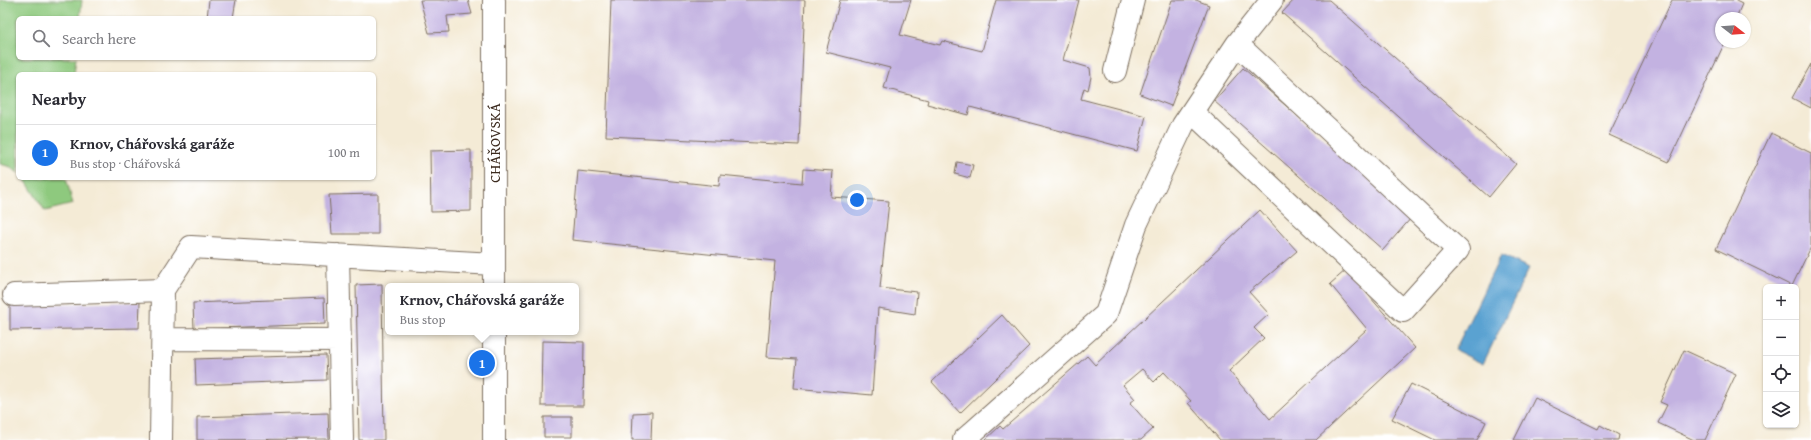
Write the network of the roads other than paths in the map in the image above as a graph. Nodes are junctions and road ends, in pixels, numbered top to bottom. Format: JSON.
{"nodes":[{"id":1,"x":494,"y":0,"type":"edge"},
{"id":2,"x":1133,"y":0,"type":"edge"},
{"id":3,"x":1272,"y":0,"type":"edge"},
{"id":4,"x":1237,"y":44,"type":"junction"},
{"id":5,"x":1115,"y":71,"type":"dead end"},
{"id":6,"x":1192,"y":112,"type":"junction"},
{"id":7,"x":338,"y":255,"type":"junction"},
{"id":8,"x":494,"y":264,"type":"junction"},
{"id":9,"x":494,"y":283,"type":"edge"},
{"id":10,"x":163,"y":290,"type":"junction"},
{"id":11,"x":14,"y":295,"type":"dead end"},
{"id":12,"x":494,"y":335,"type":"edge"},
{"id":13,"x":163,"y":339,"type":"junction"},
{"id":14,"x":340,"y":340,"type":"junction"},
{"id":15,"x":161,"y":440,"type":"edge"},
{"id":16,"x":342,"y":440,"type":"edge"},
{"id":17,"x":494,"y":440,"type":"edge"},
{"id":18,"x":964,"y":440,"type":"edge"}],
"edges":[{"from":1,"to":8,"type":"street","name":"CHÁŘOVSKÁ"},
{"from":2,"to":5,"type":"street"},
{"from":3,"to":4,"type":"street"},
{"from":4,"to":6,"type":"street"},
{"from":4,"to":6,"type":"street"},
{"from":6,"to":18,"type":"street"},
{"from":7,"to":8,"type":"street"},
{"from":7,"to":10,"type":"street"},
{"from":7,"to":14,"type":"street"},
{"from":8,"to":9,"type":"street","name":"CHÁŘOVSKÁ"},
{"from":10,"to":11,"type":"street"},
{"from":10,"to":13,"type":"street"},
{"from":12,"to":17,"type":"street"},
{"from":13,"to":14,"type":"street"},
{"from":13,"to":15,"type":"street"},
{"from":14,"to":16,"type":"street"}]}
